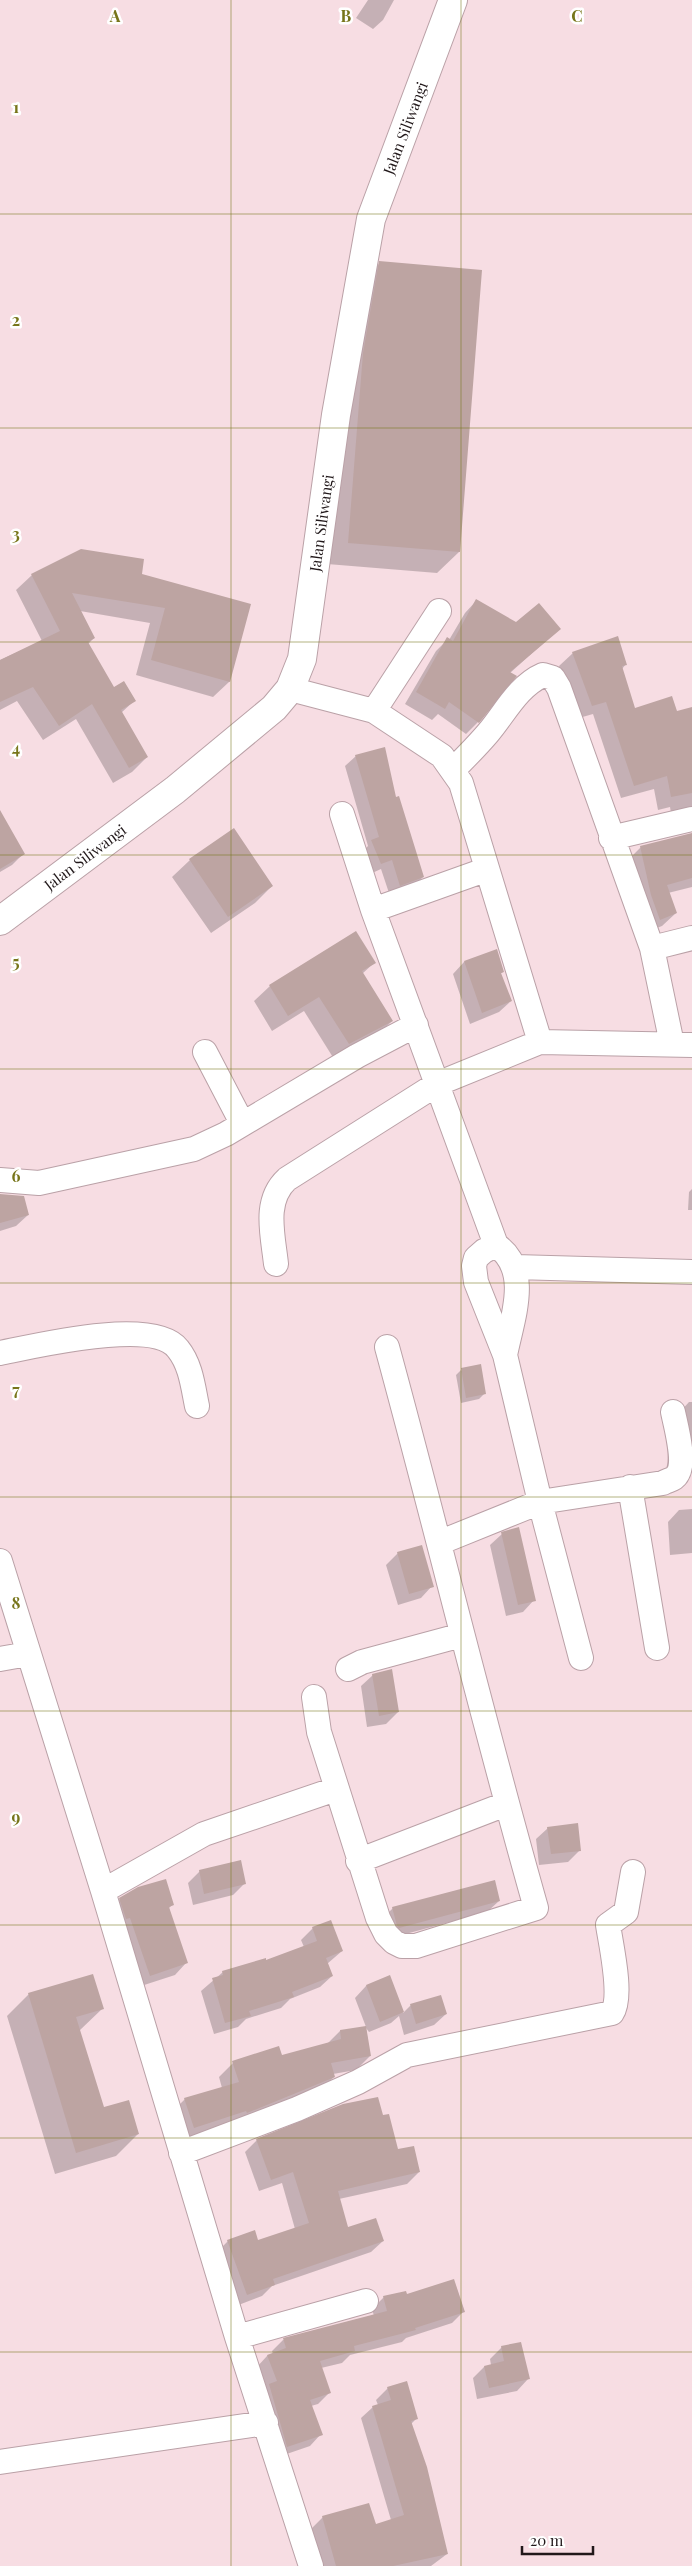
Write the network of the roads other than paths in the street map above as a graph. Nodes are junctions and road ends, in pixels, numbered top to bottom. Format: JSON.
{"nodes":[{"id":1,"x":453,"y":0,"type":"edge"},
{"id":2,"x":439,"y":611,"type":"dead end"},
{"id":3,"x":290,"y":689,"type":"junction"},
{"id":4,"x":374,"y":711,"type":"junction"},
{"id":5,"x":453,"y":770,"type":"junction"},
{"id":6,"x":342,"y":814,"type":"dead end"},
{"id":7,"x":692,"y":819,"type":"edge"},
{"id":8,"x":611,"y":838,"type":"junction"},
{"id":9,"x":485,"y":870,"type":"junction"},
{"id":10,"x":373,"y":910,"type":"junction"},
{"id":11,"x":0,"y":922,"type":"edge"},
{"id":12,"x":692,"y":938,"type":"edge"},
{"id":13,"x":652,"y":948,"type":"junction"},
{"id":14,"x":416,"y":1025,"type":"junction"},
{"id":15,"x":540,"y":1042,"type":"junction"},
{"id":16,"x":682,"y":1044,"type":"edge"},
{"id":17,"x":205,"y":1052,"type":"dead end"},
{"id":18,"x":437,"y":1084,"type":"junction"},
{"id":19,"x":242,"y":1123,"type":"junction"},
{"id":20,"x":0,"y":1180,"type":"edge"},
{"id":21,"x":496,"y":1245,"type":"junction"},
{"id":22,"x":276,"y":1264,"type":"dead end"},
{"id":23,"x":515,"y":1267,"type":"junction"},
{"id":24,"x":692,"y":1272,"type":"edge"},
{"id":25,"x":387,"y":1348,"type":"dead end"},
{"id":26,"x":0,"y":1353,"type":"edge"},
{"id":27,"x":505,"y":1355,"type":"junction"},
{"id":28,"x":197,"y":1406,"type":"dead end"},
{"id":29,"x":673,"y":1412,"type":"dead end"},
{"id":30,"x":630,"y":1487,"type":"junction"},
{"id":31,"x":540,"y":1502,"type":"junction"},
{"id":32,"x":441,"y":1542,"type":"junction"},
{"id":33,"x":0,"y":1561,"type":"edge"},
{"id":34,"x":462,"y":1635,"type":"junction"},
{"id":35,"x":657,"y":1648,"type":"dead end"},
{"id":36,"x":28,"y":1654,"type":"junction"},
{"id":37,"x":581,"y":1658,"type":"dead end"},
{"id":38,"x":0,"y":1659,"type":"edge"},
{"id":39,"x":348,"y":1669,"type":"dead end"},
{"id":40,"x":314,"y":1697,"type":"dead end"},
{"id":41,"x":336,"y":1789,"type":"junction"},
{"id":42,"x":506,"y":1804,"type":"junction"},
{"id":43,"x":358,"y":1861,"type":"junction"},
{"id":44,"x":633,"y":1872,"type":"dead end"},
{"id":45,"x":103,"y":1891,"type":"junction"},
{"id":46,"x":181,"y":2153,"type":"junction"},
{"id":47,"x":366,"y":2301,"type":"dead end"},
{"id":48,"x":238,"y":2337,"type":"junction"},
{"id":49,"x":266,"y":2423,"type":"junction"},
{"id":50,"x":0,"y":2462,"type":"edge"},
{"id":51,"x":311,"y":2566,"type":"edge"}],
"edges":[{"from":1,"to":3,"type":"main road","name":"Jalan Siliwangi"},
{"from":2,"to":4,"type":"street"},
{"from":3,"to":4,"type":"street"},
{"from":3,"to":11,"type":"main road","name":"Jalan Siliwangi"},
{"from":4,"to":5,"type":"street"},
{"from":5,"to":8,"type":"street"},
{"from":5,"to":9,"type":"street"},
{"from":6,"to":10,"type":"street"},
{"from":7,"to":8,"type":"street"},
{"from":8,"to":13,"type":"street"},
{"from":9,"to":10,"type":"street"},
{"from":9,"to":15,"type":"street"},
{"from":10,"to":14,"type":"street"},
{"from":12,"to":13,"type":"street"},
{"from":13,"to":16,"type":"street"},
{"from":14,"to":18,"type":"street"},
{"from":14,"to":19,"type":"street"},
{"from":15,"to":16,"type":"street"},
{"from":15,"to":18,"type":"street"},
{"from":17,"to":19,"type":"street"},
{"from":18,"to":21,"type":"street"},
{"from":18,"to":22,"type":"street"},
{"from":19,"to":20,"type":"street"},
{"from":21,"to":23,"type":"street"},
{"from":21,"to":27,"type":"street"},
{"from":23,"to":24,"type":"street"},
{"from":23,"to":27,"type":"street"},
{"from":25,"to":32,"type":"street"},
{"from":26,"to":28,"type":"street"},
{"from":27,"to":31,"type":"street"},
{"from":29,"to":30,"type":"street"},
{"from":30,"to":31,"type":"street"},
{"from":30,"to":35,"type":"street"},
{"from":31,"to":32,"type":"street"},
{"from":31,"to":37,"type":"street"},
{"from":32,"to":34,"type":"street"},
{"from":33,"to":36,"type":"street"},
{"from":34,"to":39,"type":"street"},
{"from":34,"to":42,"type":"street"},
{"from":36,"to":38,"type":"street"},
{"from":36,"to":45,"type":"street"},
{"from":40,"to":41,"type":"street"},
{"from":41,"to":43,"type":"street"},
{"from":41,"to":45,"type":"street"},
{"from":42,"to":43,"type":"street"},
{"from":42,"to":43,"type":"street"},
{"from":44,"to":46,"type":"street"},
{"from":45,"to":46,"type":"street"},
{"from":46,"to":48,"type":"street"},
{"from":47,"to":48,"type":"street"},
{"from":48,"to":49,"type":"street"},
{"from":49,"to":50,"type":"street"},
{"from":49,"to":51,"type":"street"}]}
